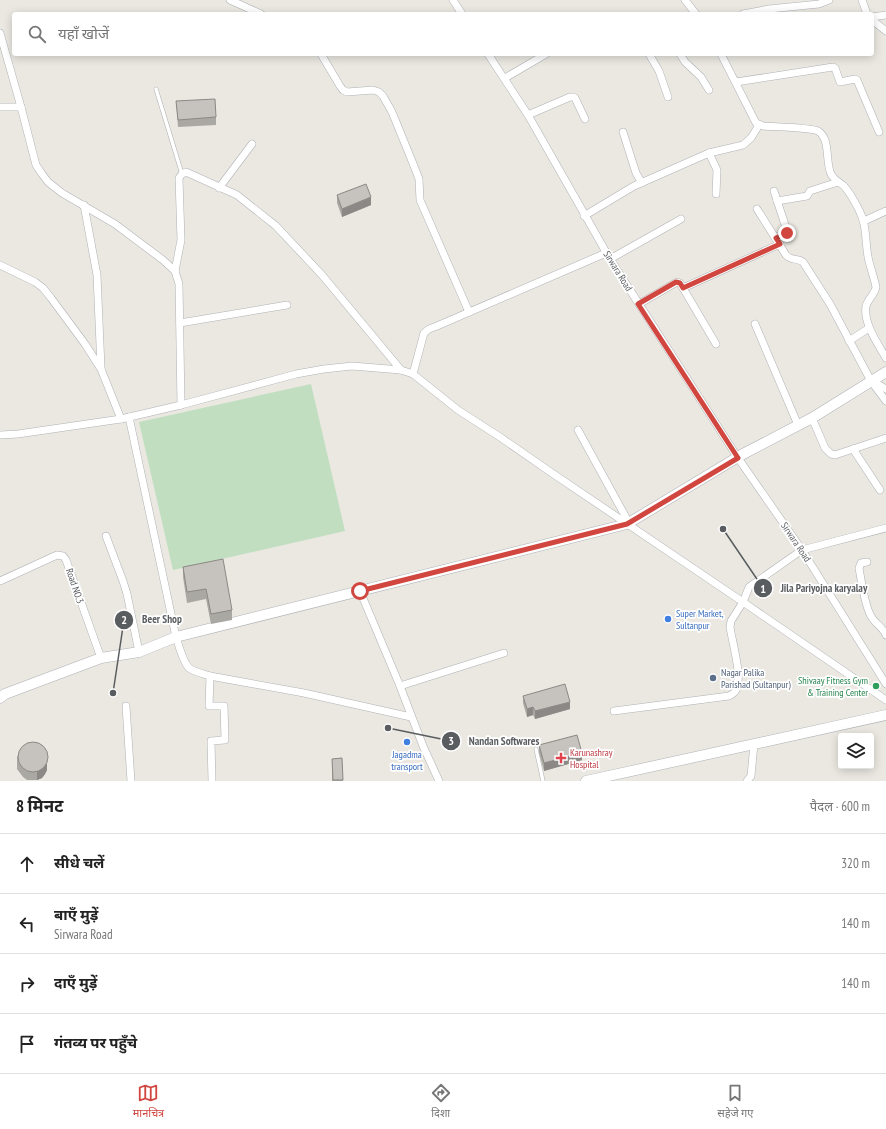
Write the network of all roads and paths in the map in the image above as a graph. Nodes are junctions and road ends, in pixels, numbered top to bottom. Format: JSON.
{"nodes":[{"id":1,"x":230,"y":0,"type":"edge"},
{"id":2,"x":452,"y":0,"type":"edge"},
{"id":3,"x":685,"y":0,"type":"edge"},
{"id":4,"x":829,"y":0,"type":"edge"},
{"id":5,"x":862,"y":0,"type":"edge"},
{"id":6,"x":257,"y":12,"type":"edge"},
{"id":7,"x":461,"y":12,"type":"edge"},
{"id":8,"x":694,"y":12,"type":"edge"},
{"id":9,"x":753,"y":12,"type":"edge"},
{"id":10,"x":866,"y":12,"type":"edge"},
{"id":11,"x":886,"y":15,"type":"edge"},
{"id":12,"x":874,"y":17,"type":"edge"},
{"id":13,"x":874,"y":22,"type":"edge"},
{"id":14,"x":886,"y":31,"type":"edge"},
{"id":15,"x":0,"y":33,"type":"edge"},
{"id":16,"x":322,"y":56,"type":"edge"},
{"id":17,"x":489,"y":56,"type":"edge"},
{"id":18,"x":543,"y":56,"type":"edge"},
{"id":19,"x":650,"y":56,"type":"edge"},
{"id":20,"x":681,"y":56,"type":"edge"},
{"id":21,"x":722,"y":56,"type":"edge"},
{"id":22,"x":505,"y":78,"type":"junction"},
{"id":23,"x":736,"y":82,"type":"junction"},
{"id":24,"x":156,"y":89,"type":"dead end"},
{"id":25,"x":709,"y":90,"type":"dead end"},
{"id":26,"x":668,"y":97,"type":"dead end"},
{"id":27,"x":21,"y":106,"type":"junction"},
{"id":28,"x":0,"y":107,"type":"edge"},
{"id":29,"x":528,"y":115,"type":"junction"},
{"id":30,"x":585,"y":119,"type":"dead end"},
{"id":31,"x":760,"y":126,"type":"junction"},
{"id":32,"x":623,"y":132,"type":"dead end"},
{"id":33,"x":879,"y":132,"type":"dead end"},
{"id":34,"x":252,"y":144,"type":"dead end"},
{"id":35,"x":709,"y":153,"type":"junction"},
{"id":36,"x":182,"y":174,"type":"junction"},
{"id":37,"x":838,"y":182,"type":"junction"},
{"id":38,"x":642,"y":183,"type":"junction"},
{"id":39,"x":219,"y":188,"type":"junction"},
{"id":40,"x":774,"y":191,"type":"dead end"},
{"id":41,"x":716,"y":194,"type":"dead end"},
{"id":42,"x":777,"y":202,"type":"junction"},
{"id":43,"x":84,"y":205,"type":"junction"},
{"id":44,"x":756,"y":209,"type":"dead end"},
{"id":45,"x":886,"y":211,"type":"edge"},
{"id":46,"x":584,"y":216,"type":"junction"},
{"id":47,"x":681,"y":219,"type":"dead end"},
{"id":48,"x":864,"y":221,"type":"junction"},
{"id":49,"x":778,"y":241,"type":"junction"},
{"id":50,"x":608,"y":256,"type":"junction"},
{"id":51,"x":0,"y":264,"type":"edge"},
{"id":52,"x":175,"y":271,"type":"junction"},
{"id":53,"x":683,"y":288,"type":"junction"},
{"id":54,"x":638,"y":304,"type":"junction"},
{"id":55,"x":287,"y":305,"type":"dead end"},
{"id":56,"x":469,"y":312,"type":"junction"},
{"id":57,"x":180,"y":323,"type":"junction"},
{"id":58,"x":755,"y":324,"type":"dead end"},
{"id":59,"x":869,"y":328,"type":"junction"},
{"id":60,"x":849,"y":341,"type":"junction"},
{"id":61,"x":716,"y":344,"type":"dead end"},
{"id":62,"x":886,"y":358,"type":"edge"},
{"id":63,"x":101,"y":369,"type":"junction"},
{"id":64,"x":401,"y":370,"type":"junction"},
{"id":65,"x":886,"y":372,"type":"edge"},
{"id":66,"x":413,"y":374,"type":"junction"},
{"id":67,"x":872,"y":381,"type":"junction"},
{"id":68,"x":886,"y":389,"type":"edge"},
{"id":69,"x":886,"y":401,"type":"edge"},
{"id":70,"x":180,"y":405,"type":"junction"},
{"id":71,"x":129,"y":417,"type":"junction"},
{"id":72,"x":812,"y":418,"type":"junction"},
{"id":73,"x":121,"y":419,"type":"junction"},
{"id":74,"x":798,"y":425,"type":"junction"},
{"id":75,"x":578,"y":430,"type":"dead end"},
{"id":76,"x":0,"y":435,"type":"edge"},
{"id":77,"x":886,"y":438,"type":"edge"},
{"id":78,"x":853,"y":449,"type":"junction"},
{"id":79,"x":738,"y":458,"type":"junction"},
{"id":80,"x":880,"y":490,"type":"dead end"},
{"id":81,"x":628,"y":523,"type":"junction"},
{"id":82,"x":886,"y":528,"type":"edge"},
{"id":83,"x":106,"y":536,"type":"dead end"},
{"id":84,"x":802,"y":550,"type":"junction"},
{"id":85,"x":867,"y":562,"type":"dead end"},
{"id":86,"x":0,"y":581,"type":"edge"},
{"id":87,"x":360,"y":591,"type":"junction"},
{"id":88,"x":743,"y":602,"type":"junction"},
{"id":89,"x":885,"y":631,"type":"edge"},
{"id":90,"x":176,"y":637,"type":"junction"},
{"id":91,"x":139,"y":652,"type":"junction"},
{"id":92,"x":504,"y":653,"type":"dead end"},
{"id":93,"x":101,"y":658,"type":"junction"},
{"id":94,"x":210,"y":676,"type":"junction"},
{"id":95,"x":885,"y":680,"type":"edge"},
{"id":96,"x":400,"y":686,"type":"junction"},
{"id":97,"x":2,"y":694,"type":"edge"},
{"id":98,"x":886,"y":700,"type":"edge"},
{"id":99,"x":126,"y":706,"type":"dead end"},
{"id":100,"x":614,"y":711,"type":"dead end"},
{"id":101,"x":886,"y":715,"type":"edge"},
{"id":102,"x":411,"y":716,"type":"junction"},
{"id":103,"x":754,"y":744,"type":"junction"},
{"id":104,"x":536,"y":749,"type":"dead end"},
{"id":105,"x":131,"y":781,"type":"edge"},
{"id":106,"x":212,"y":781,"type":"edge"},
{"id":107,"x":439,"y":781,"type":"edge"},
{"id":108,"x":543,"y":781,"type":"edge"},
{"id":109,"x":586,"y":781,"type":"edge"},
{"id":110,"x":747,"y":781,"type":"edge"}],
"edges":[{"from":1,"to":6,"type":"street"},
{"from":2,"to":7,"type":"street"},
{"from":3,"to":8,"type":"street"},
{"from":4,"to":9,"type":"street"},
{"from":5,"to":10,"type":"street"},
{"from":11,"to":12,"type":"street"},
{"from":13,"to":14,"type":"street"},
{"from":15,"to":27,"type":"street"},
{"from":16,"to":56,"type":"street"},
{"from":17,"to":22,"type":"street","name":"Sirwara Road"},
{"from":18,"to":22,"type":"street"},
{"from":19,"to":26,"type":"street"},
{"from":20,"to":25,"type":"street"},
{"from":21,"to":23,"type":"street"},
{"from":22,"to":29,"type":"street","name":"Sirwara Road"},
{"from":23,"to":31,"type":"street"},
{"from":23,"to":33,"type":"street"},
{"from":24,"to":36,"type":"lane"},
{"from":27,"to":28,"type":"street"},
{"from":27,"to":43,"type":"street"},
{"from":29,"to":30,"type":"street"},
{"from":29,"to":46,"type":"street","name":"Sirwara Road"},
{"from":31,"to":35,"type":"street"},
{"from":31,"to":37,"type":"street"},
{"from":32,"to":38,"type":"street"},
{"from":34,"to":39,"type":"street"},
{"from":35,"to":38,"type":"street"},
{"from":35,"to":41,"type":"street"},
{"from":36,"to":39,"type":"street"},
{"from":36,"to":52,"type":"street"},
{"from":37,"to":42,"type":"street"},
{"from":37,"to":48,"type":"street"},
{"from":38,"to":46,"type":"street"},
{"from":39,"to":64,"type":"street"},
{"from":40,"to":42,"type":"street"},
{"from":42,"to":49,"type":"street"},
{"from":43,"to":52,"type":"street"},
{"from":43,"to":63,"type":"street"},
{"from":44,"to":49,"type":"street"},
{"from":45,"to":48,"type":"street"},
{"from":46,"to":50,"type":"street","name":"Sirwara Road"},
{"from":47,"to":50,"type":"street"},
{"from":48,"to":59,"type":"street"},
{"from":49,"to":53,"type":"street"},
{"from":49,"to":60,"type":"street"},
{"from":50,"to":54,"type":"street","name":"Sirwara Road"},
{"from":50,"to":56,"type":"street"},
{"from":51,"to":63,"type":"street"},
{"from":52,"to":57,"type":"street"},
{"from":53,"to":54,"type":"street"},
{"from":53,"to":61,"type":"street"},
{"from":54,"to":79,"type":"street","name":"Sirwara Road"},
{"from":55,"to":57,"type":"street"},
{"from":56,"to":66,"type":"street"},
{"from":57,"to":70,"type":"street"},
{"from":58,"to":74,"type":"street"},
{"from":59,"to":60,"type":"street"},
{"from":59,"to":62,"type":"street"},
{"from":60,"to":67,"type":"street"},
{"from":63,"to":73,"type":"street"},
{"from":64,"to":66,"type":"street"},
{"from":64,"to":70,"type":"street"},
{"from":65,"to":67,"type":"street"},
{"from":66,"to":81,"type":"street"},
{"from":67,"to":68,"type":"street"},
{"from":67,"to":69,"type":"street"},
{"from":67,"to":72,"type":"street"},
{"from":70,"to":71,"type":"street"},
{"from":71,"to":73,"type":"street"},
{"from":71,"to":90,"type":"street"},
{"from":72,"to":74,"type":"street"},
{"from":72,"to":78,"type":"street"},
{"from":73,"to":76,"type":"street"},
{"from":74,"to":79,"type":"street"},
{"from":75,"to":81,"type":"street"},
{"from":77,"to":78,"type":"street"},
{"from":78,"to":80,"type":"street"},
{"from":79,"to":81,"type":"street"},
{"from":79,"to":84,"type":"street","name":"Sirwara Road"},
{"from":81,"to":87,"type":"street"},
{"from":81,"to":88,"type":"street"},
{"from":82,"to":84,"type":"street"},
{"from":83,"to":91,"type":"street"},
{"from":84,"to":88,"type":"street"},
{"from":84,"to":95,"type":"street","name":"Sirwara Road"},
{"from":85,"to":89,"type":"street"},
{"from":86,"to":93,"type":"street","name":"Road NO.3"},
{"from":87,"to":90,"type":"street"},
{"from":87,"to":96,"type":"street"},
{"from":88,"to":98,"type":"street"},
{"from":88,"to":100,"type":"street"},
{"from":90,"to":91,"type":"street"},
{"from":90,"to":94,"type":"street"},
{"from":91,"to":93,"type":"street"},
{"from":92,"to":96,"type":"street"},
{"from":93,"to":97,"type":"street"},
{"from":94,"to":102,"type":"street"},
{"from":94,"to":106,"type":"street"},
{"from":96,"to":102,"type":"street"},
{"from":99,"to":105,"type":"street"},
{"from":101,"to":103,"type":"street"},
{"from":102,"to":107,"type":"street"},
{"from":103,"to":109,"type":"street"},
{"from":103,"to":110,"type":"street"},
{"from":104,"to":108,"type":"lane"}]}
